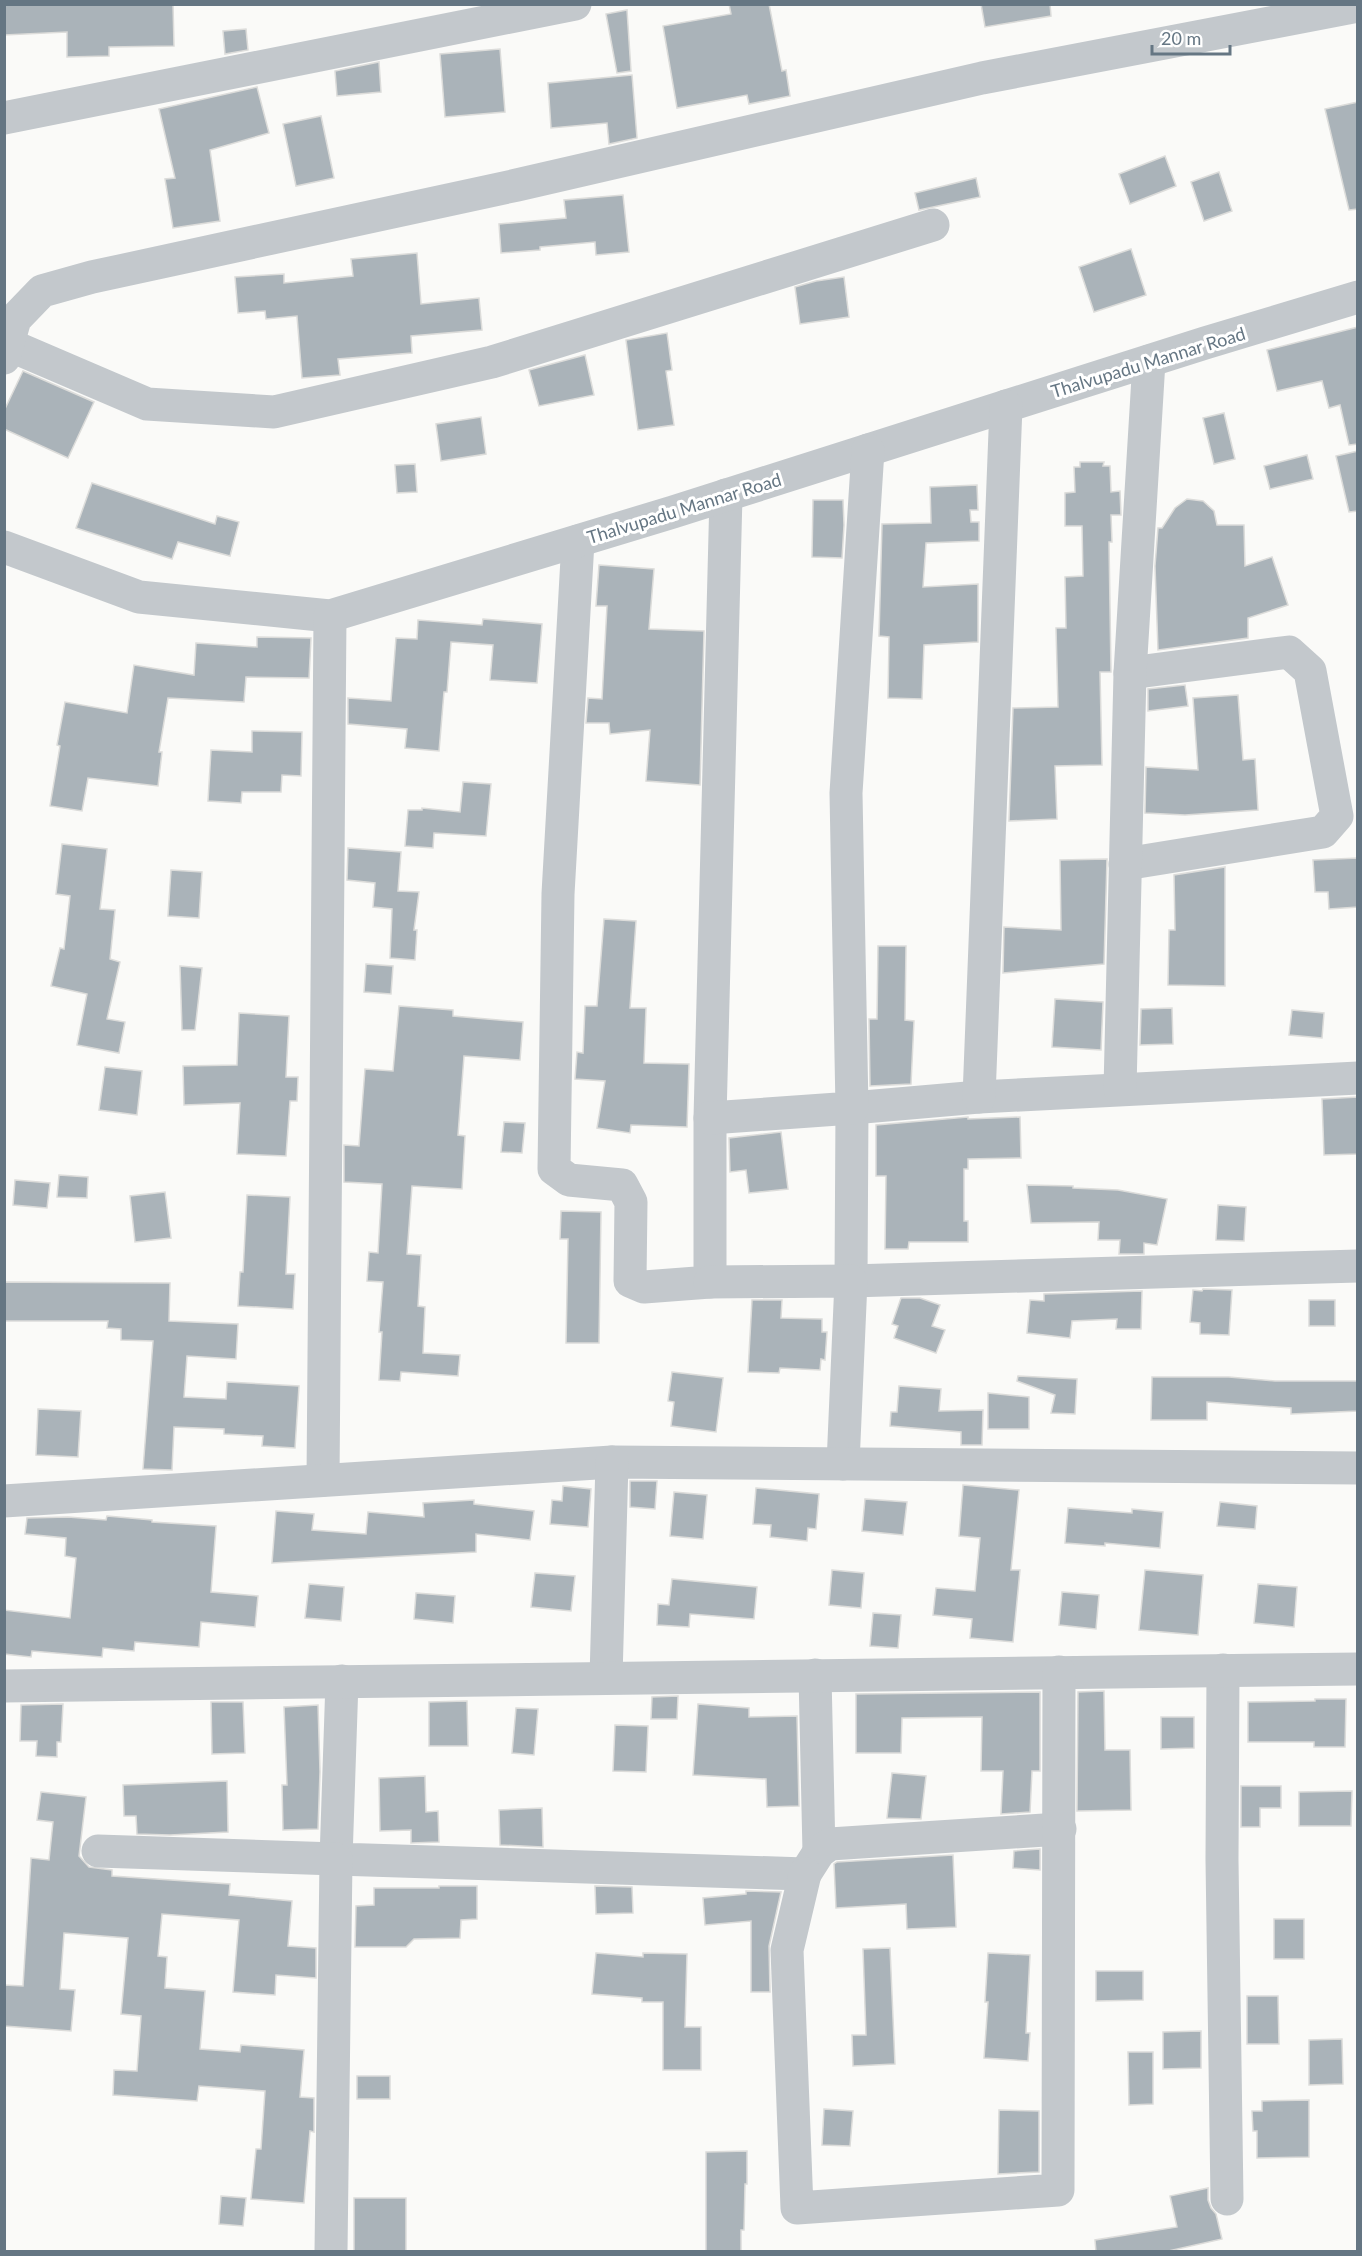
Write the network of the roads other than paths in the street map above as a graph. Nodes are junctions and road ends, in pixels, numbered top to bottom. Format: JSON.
{"nodes":[{"id":1,"x":575,"y":4,"type":"edge"},
{"id":2,"x":1358,"y":6,"type":"edge"},
{"id":3,"x":4,"y":118,"type":"edge"},
{"id":4,"x":933,"y":225,"type":"dead end"},
{"id":5,"x":1358,"y":297,"type":"edge"},
{"id":6,"x":6,"y":351,"type":"edge"},
{"id":7,"x":1149,"y":361,"type":"junction"},
{"id":8,"x":1006,"y":406,"type":"junction"},
{"id":9,"x":868,"y":450,"type":"junction"},
{"id":10,"x":726,"y":495,"type":"junction"},
{"id":11,"x":578,"y":541,"type":"junction"},
{"id":12,"x":4,"y":547,"type":"edge"},
{"id":13,"x":330,"y":616,"type":"junction"},
{"id":14,"x":1130,"y":673,"type":"junction"},
{"id":15,"x":1125,"y":864,"type":"junction"},
{"id":16,"x":1358,"y":1078,"type":"edge"},
{"id":17,"x":1120,"y":1089,"type":"junction"},
{"id":18,"x":979,"y":1097,"type":"junction"},
{"id":19,"x":852,"y":1108,"type":"junction"},
{"id":20,"x":711,"y":1118,"type":"junction"},
{"id":21,"x":1358,"y":1266,"type":"edge"},
{"id":22,"x":851,"y":1281,"type":"junction"},
{"id":23,"x":710,"y":1282,"type":"junction"},
{"id":24,"x":612,"y":1462,"type":"junction"},
{"id":25,"x":843,"y":1464,"type":"junction"},
{"id":26,"x":1358,"y":1468,"type":"edge"},
{"id":27,"x":322,"y":1480,"type":"junction"},
{"id":28,"x":4,"y":1501,"type":"edge"},
{"id":29,"x":1358,"y":1669,"type":"edge"},
{"id":30,"x":1223,"y":1670,"type":"junction"},
{"id":31,"x":1059,"y":1672,"type":"junction"},
{"id":32,"x":815,"y":1676,"type":"junction"},
{"id":33,"x":606,"y":1678,"type":"junction"},
{"id":34,"x":342,"y":1682,"type":"junction"},
{"id":35,"x":4,"y":1686,"type":"edge"},
{"id":36,"x":1060,"y":1829,"type":"junction"},
{"id":37,"x":98,"y":1851,"type":"dead end"},
{"id":38,"x":336,"y":1859,"type":"junction"},
{"id":39,"x":812,"y":1863,"type":"junction"},
{"id":40,"x":1227,"y":2199,"type":"dead end"},
{"id":41,"x":331,"y":2252,"type":"edge"}],
"edges":[{"from":1,"to":3,"type":"street"},
{"from":2,"to":6,"type":"street"},
{"from":4,"to":6,"type":"street"},
{"from":5,"to":7,"type":"street","name":"Thalvupadu Mannar Road"},
{"from":7,"to":8,"type":"street","name":"Thalvupadu Mannar Road"},
{"from":7,"to":14,"type":"street"},
{"from":8,"to":9,"type":"street","name":"Thalvupadu Mannar Road"},
{"from":8,"to":18,"type":"street"},
{"from":9,"to":10,"type":"street","name":"Thalvupadu Mannar Road"},
{"from":9,"to":19,"type":"street"},
{"from":10,"to":11,"type":"street","name":"Thalvupadu Mannar Road"},
{"from":10,"to":20,"type":"street"},
{"from":11,"to":13,"type":"street","name":"Thalvupadu Mannar Road"},
{"from":11,"to":23,"type":"street"},
{"from":12,"to":13,"type":"street","name":"Thalvupadu Mannar Road"},
{"from":13,"to":27,"type":"street"},
{"from":14,"to":15,"type":"street"},
{"from":14,"to":15,"type":"street"},
{"from":15,"to":17,"type":"street"},
{"from":16,"to":17,"type":"street"},
{"from":17,"to":18,"type":"street"},
{"from":18,"to":19,"type":"street"},
{"from":19,"to":20,"type":"street"},
{"from":19,"to":22,"type":"street"},
{"from":20,"to":23,"type":"street"},
{"from":21,"to":22,"type":"street"},
{"from":22,"to":23,"type":"street"},
{"from":22,"to":25,"type":"street"},
{"from":24,"to":25,"type":"street"},
{"from":24,"to":27,"type":"street"},
{"from":24,"to":33,"type":"street"},
{"from":25,"to":26,"type":"street"},
{"from":27,"to":28,"type":"street"},
{"from":29,"to":30,"type":"street"},
{"from":30,"to":31,"type":"street"},
{"from":30,"to":40,"type":"street"},
{"from":31,"to":32,"type":"street"},
{"from":31,"to":36,"type":"street"},
{"from":32,"to":33,"type":"street"},
{"from":32,"to":39,"type":"street"},
{"from":33,"to":34,"type":"street"},
{"from":34,"to":35,"type":"street"},
{"from":34,"to":38,"type":"street"},
{"from":36,"to":39,"type":"street"},
{"from":36,"to":39,"type":"street"},
{"from":37,"to":38,"type":"street"},
{"from":38,"to":39,"type":"street"},
{"from":38,"to":41,"type":"street"}]}
